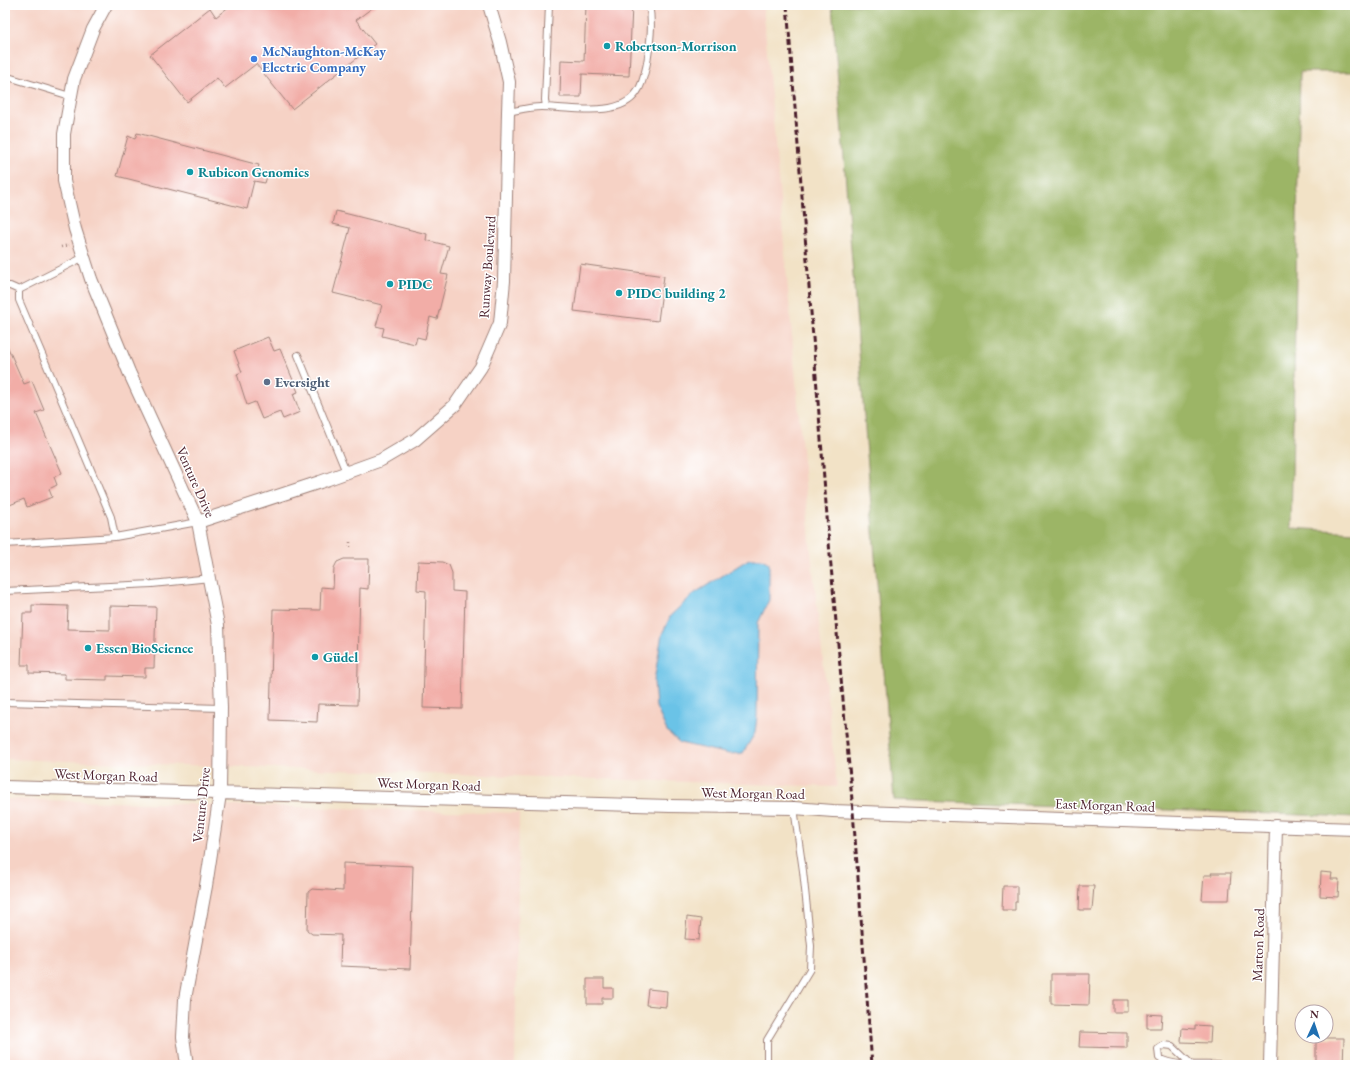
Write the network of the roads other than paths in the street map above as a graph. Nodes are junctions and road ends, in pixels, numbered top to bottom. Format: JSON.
{"nodes":[{"id":1,"x":106,"y":5,"type":"edge"},
{"id":2,"x":489,"y":5,"type":"edge"},
{"id":3,"x":549,"y":5,"type":"edge"},
{"id":4,"x":649,"y":5,"type":"edge"},
{"id":5,"x":5,"y":76,"type":"edge"},
{"id":6,"x":70,"y":96,"type":"junction"},
{"id":7,"x":546,"y":107,"type":"junction"},
{"id":8,"x":508,"y":112,"type":"junction"},
{"id":9,"x":84,"y":257,"type":"junction"},
{"id":10,"x":5,"y":286,"type":"edge"},
{"id":11,"x":19,"y":290,"type":"junction"},
{"id":12,"x":298,"y":356,"type":"dead end"},
{"id":13,"x":346,"y":472,"type":"junction"},
{"id":14,"x":198,"y":522,"type":"junction"},
{"id":15,"x":115,"y":537,"type":"junction"},
{"id":16,"x":5,"y":544,"type":"edge"},
{"id":17,"x":210,"y":578,"type":"junction"},
{"id":18,"x":5,"y":591,"type":"edge"},
{"id":19,"x":5,"y":702,"type":"edge"},
{"id":20,"x":221,"y":708,"type":"junction"},
{"id":21,"x":5,"y":786,"type":"edge"},
{"id":22,"x":220,"y":794,"type":"junction"},
{"id":23,"x":794,"y":808,"type":"junction"},
{"id":24,"x":853,"y":811,"type":"joint"},
{"id":25,"x":1276,"y":826,"type":"junction"},
{"id":26,"x":1355,"y":829,"type":"edge"},
{"id":27,"x":1191,"y":1064,"type":"junction"},
{"id":28,"x":186,"y":1065,"type":"edge"},
{"id":29,"x":767,"y":1065,"type":"edge"},
{"id":30,"x":1222,"y":1065,"type":"edge"},
{"id":31,"x":1270,"y":1065,"type":"edge"}],
"edges":[{"from":1,"to":6,"type":"street","name":"Venture Drive"},
{"from":2,"to":8,"type":"street","name":"Runway Boulevard"},
{"from":3,"to":7,"type":"lane"},
{"from":4,"to":7,"type":"lane"},
{"from":5,"to":6,"type":"lane"},
{"from":6,"to":9,"type":"street","name":"Venture Drive"},
{"from":7,"to":8,"type":"lane"},
{"from":8,"to":13,"type":"street","name":"Runway Boulevard"},
{"from":9,"to":11,"type":"lane"},
{"from":9,"to":14,"type":"street","name":"Venture Drive"},
{"from":10,"to":11,"type":"lane"},
{"from":11,"to":15,"type":"lane"},
{"from":12,"to":13,"type":"lane"},
{"from":13,"to":14,"type":"street","name":"Runway Boulevard"},
{"from":14,"to":15,"type":"lane"},
{"from":14,"to":17,"type":"street","name":"Venture Drive"},
{"from":15,"to":16,"type":"lane"},
{"from":17,"to":18,"type":"lane"},
{"from":17,"to":20,"type":"street","name":"Venture Drive"},
{"from":19,"to":20,"type":"lane"},
{"from":20,"to":22,"type":"street","name":"Venture Drive"},
{"from":21,"to":22,"type":"street","name":"West Morgan Road"},
{"from":22,"to":23,"type":"street","name":"West Morgan Road"},
{"from":22,"to":28,"type":"street","name":"Venture Drive"},
{"from":23,"to":24,"type":"street","name":"West Morgan Road"},
{"from":23,"to":29,"type":"lane"},
{"from":24,"to":25,"type":"street","name":"East Morgan Road"},
{"from":25,"to":26,"type":"street","name":"East Morgan Road"},
{"from":25,"to":31,"type":"street","name":"Marton Road"},
{"from":27,"to":27,"type":"lane"},
{"from":27,"to":30,"type":"lane"}]}
